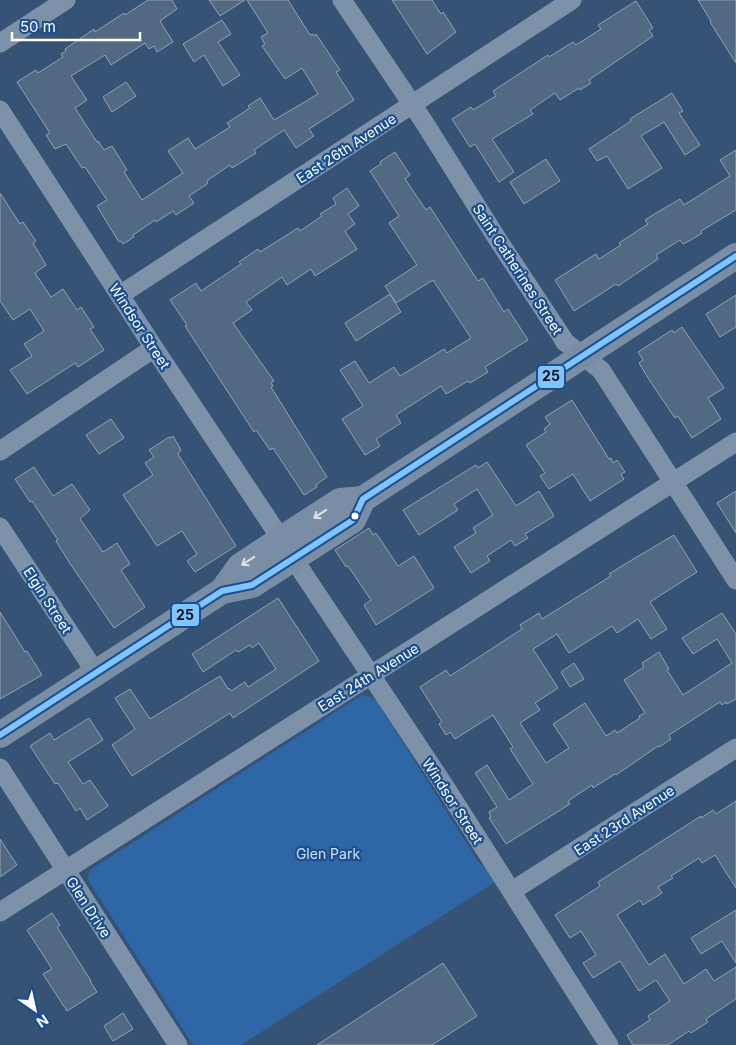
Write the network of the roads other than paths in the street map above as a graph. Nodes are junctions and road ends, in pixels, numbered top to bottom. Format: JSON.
{"nodes":[{"id":1,"x":66,"y":0,"type":"edge"},
{"id":2,"x":342,"y":0,"type":"edge"},
{"id":3,"x":572,"y":0,"type":"edge"},
{"id":4,"x":0,"y":43,"type":"edge"},
{"id":5,"x":412,"y":104,"type":"junction"},
{"id":6,"x":0,"y":110,"type":"edge"},
{"id":7,"x":736,"y":256,"type":"edge"},
{"id":8,"x":120,"y":295,"type":"junction"},
{"id":9,"x":154,"y":348,"type":"junction"},
{"id":10,"x":584,"y":357,"type":"junction"},
{"id":11,"x":736,"y":442,"type":"edge"},
{"id":12,"x":0,"y":451,"type":"edge"},
{"id":13,"x":674,"y":482,"type":"junction"},
{"id":14,"x":0,"y":528,"type":"edge"},
{"id":15,"x":287,"y":549,"type":"junction"},
{"id":16,"x":736,"y":580,"type":"edge"},
{"id":17,"x":96,"y":673,"type":"junction"},
{"id":18,"x":371,"y":675,"type":"junction"},
{"id":19,"x":0,"y":735,"type":"edge"},
{"id":20,"x":736,"y":748,"type":"edge"},
{"id":21,"x":0,"y":768,"type":"edge"},
{"id":22,"x":66,"y":870,"type":"junction"},
{"id":23,"x":512,"y":891,"type":"junction"},
{"id":24,"x":0,"y":912,"type":"edge"},
{"id":25,"x":178,"y":1045,"type":"edge"},
{"id":26,"x":610,"y":1045,"type":"edge"}],
"edges":[{"from":1,"to":4,"type":"street"},
{"from":2,"to":5,"type":"street","name":"Saint Catherines Street"},
{"from":3,"to":5,"type":"street","name":"East 26th Avenue"},
{"from":5,"to":8,"type":"street","name":"East 26th Avenue"},
{"from":5,"to":10,"type":"street","name":"Saint Catherines Street"},
{"from":6,"to":8,"type":"street","name":"Windsor Street"},
{"from":7,"to":10,"type":"main road"},
{"from":8,"to":9,"type":"street","name":"Windsor Street"},
{"from":9,"to":12,"type":"street"},
{"from":9,"to":15,"type":"street","name":"Windsor Street"},
{"from":10,"to":13,"type":"street","name":"Saint Catherines Street"},
{"from":10,"to":15,"type":"main road"},
{"from":11,"to":13,"type":"street","name":"East 24th Avenue"},
{"from":13,"to":16,"type":"street","name":"Saint Catherines Street"},
{"from":13,"to":18,"type":"street","name":"East 24th Avenue"},
{"from":14,"to":17,"type":"street","name":"Elgin Street"},
{"from":15,"to":17,"type":"main road"},
{"from":15,"to":18,"type":"street","name":"Windsor Street"},
{"from":17,"to":19,"type":"main road"},
{"from":18,"to":22,"type":"street","name":"East 24th Avenue"},
{"from":18,"to":23,"type":"street","name":"Windsor Street"},
{"from":20,"to":23,"type":"street","name":"East 23rd Avenue"},
{"from":21,"to":22,"type":"street","name":"Glen Drive"},
{"from":22,"to":24,"type":"street","name":"East 24th Avenue"},
{"from":22,"to":25,"type":"street","name":"Glen Drive"},
{"from":23,"to":26,"type":"street","name":"Windsor Street"}]}
